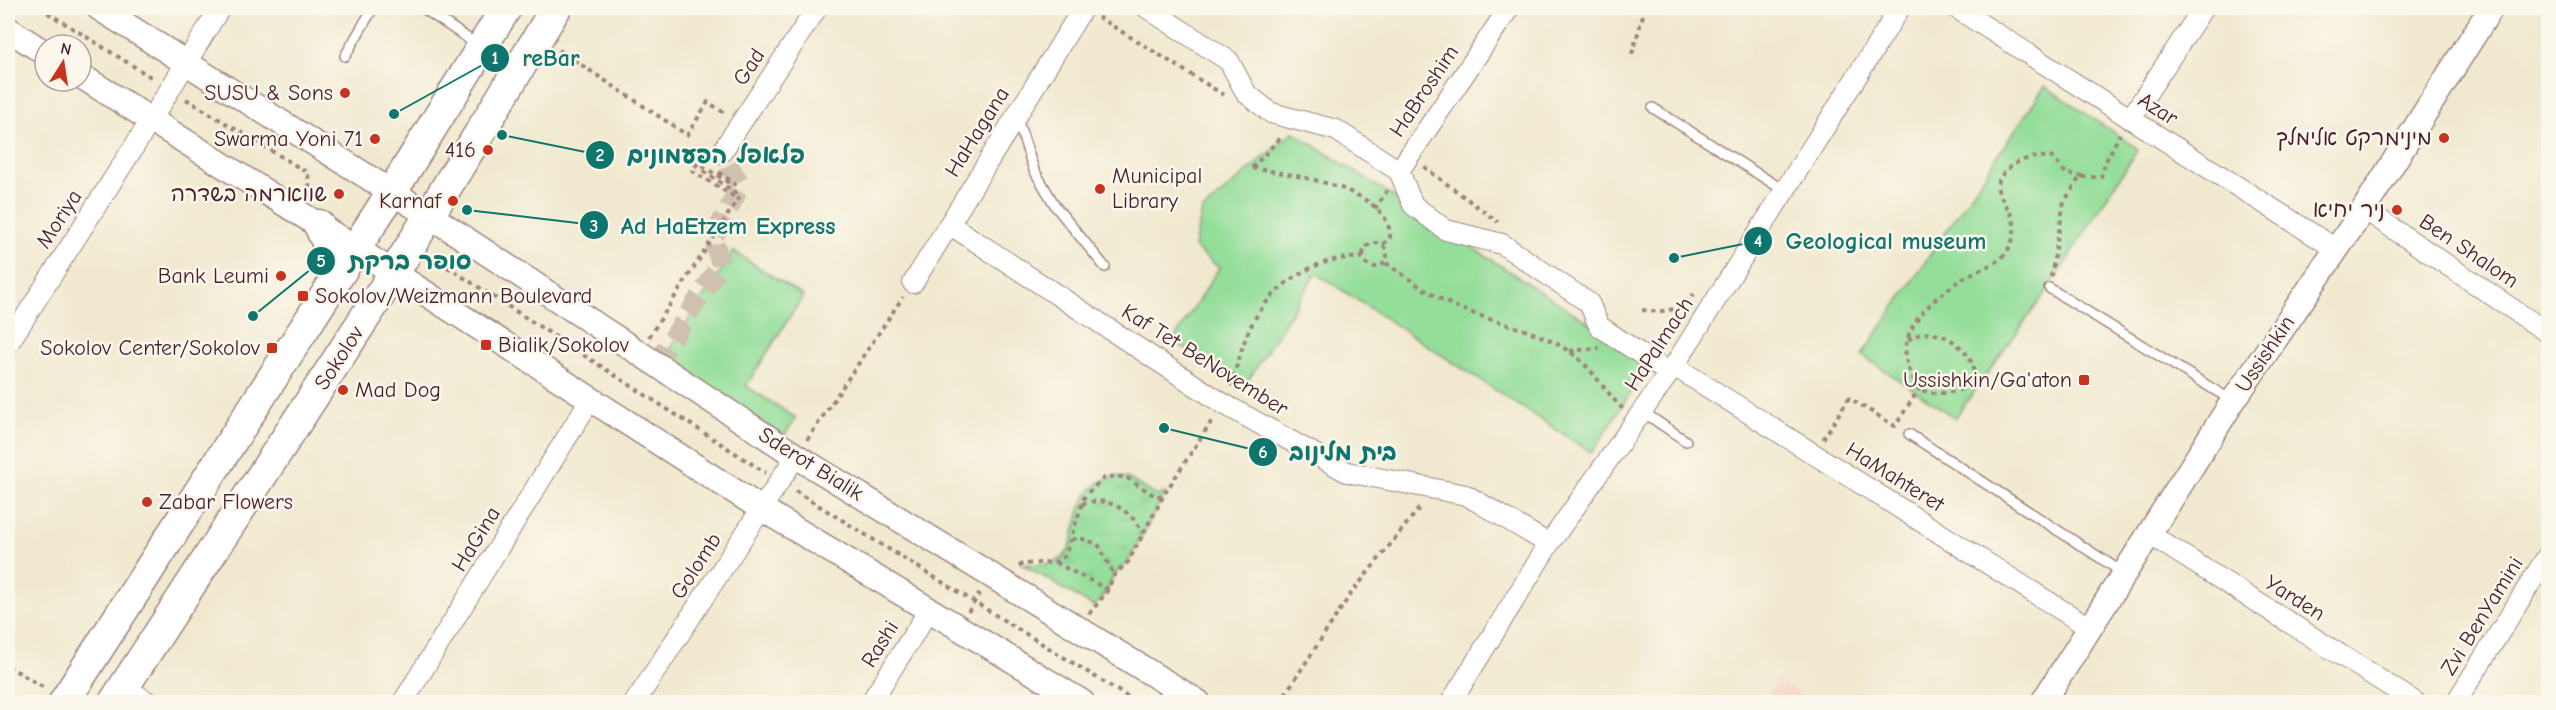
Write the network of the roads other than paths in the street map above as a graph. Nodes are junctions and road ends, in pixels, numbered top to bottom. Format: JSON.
{"nodes":[{"id":1,"x":99,"y":8,"type":"edge"},
{"id":2,"x":220,"y":8,"type":"edge"},
{"id":3,"x":373,"y":8,"type":"edge"},
{"id":4,"x":423,"y":8,"type":"edge"},
{"id":5,"x":506,"y":8,"type":"edge"},
{"id":6,"x":556,"y":8,"type":"edge"},
{"id":7,"x":817,"y":8,"type":"edge"},
{"id":8,"x":1147,"y":8,"type":"edge"},
{"id":9,"x":1509,"y":8,"type":"edge"},
{"id":10,"x":1900,"y":8,"type":"edge"},
{"id":11,"x":1956,"y":8,"type":"edge"},
{"id":12,"x":2203,"y":8,"type":"edge"},
{"id":13,"x":2491,"y":8,"type":"edge"},
{"id":14,"x":1088,"y":11,"type":"edge"},
{"id":15,"x":8,"y":29,"type":"edge"},
{"id":16,"x":33,"y":45,"type":"edge"},
{"id":17,"x":481,"y":47,"type":"junction"},
{"id":18,"x":345,"y":56,"type":"dead end"},
{"id":19,"x":186,"y":63,"type":"junction"},
{"id":20,"x":93,"y":84,"type":"edge"},
{"id":21,"x":1653,"y":108,"type":"dead end"},
{"id":22,"x":1016,"y":115,"type":"junction"},
{"id":23,"x":2128,"y":118,"type":"junction"},
{"id":24,"x":151,"y":120,"type":"junction"},
{"id":25,"x":721,"y":153,"type":"dead end"},
{"id":26,"x":1404,"y":164,"type":"junction"},
{"id":27,"x":1785,"y":191,"type":"junction"},
{"id":28,"x":392,"y":192,"type":"junction"},
{"id":29,"x":2364,"y":209,"type":"junction"},
{"id":30,"x":315,"y":213,"type":"junction"},
{"id":31,"x":429,"y":216,"type":"junction"},
{"id":32,"x":949,"y":224,"type":"junction"},
{"id":33,"x":355,"y":248,"type":"junction"},
{"id":34,"x":2336,"y":249,"type":"junction"},
{"id":35,"x":1106,"y":267,"type":"dead end"},
{"id":36,"x":394,"y":273,"type":"junction"},
{"id":37,"x":338,"y":275,"type":"junction"},
{"id":38,"x":913,"y":283,"type":"road end"},
{"id":39,"x":2049,"y":288,"type":"road end"},
{"id":40,"x":2548,"y":331,"type":"edge"},
{"id":41,"x":10,"y":335,"type":"edge"},
{"id":42,"x":1672,"y":370,"type":"junction"},
{"id":43,"x":590,"y":400,"type":"junction"},
{"id":44,"x":2234,"y":401,"type":"junction"},
{"id":45,"x":1640,"y":416,"type":"junction"},
{"id":46,"x":1909,"y":434,"type":"dead end"},
{"id":47,"x":1686,"y":441,"type":"dead end"},
{"id":48,"x":796,"y":456,"type":"junction"},
{"id":49,"x":762,"y":509,"type":"junction"},
{"id":50,"x":2149,"y":534,"type":"junction"},
{"id":51,"x":1549,"y":544,"type":"junction"},
{"id":52,"x":2548,"y":555,"type":"edge"},
{"id":53,"x":2124,"y":573,"type":"junction"},
{"id":54,"x":929,"y":610,"type":"junction"},
{"id":55,"x":2090,"y":628,"type":"junction"},
{"id":56,"x":129,"y":697,"type":"edge"},
{"id":57,"x":65,"y":702,"type":"edge"},
{"id":58,"x":403,"y":702,"type":"edge"},
{"id":59,"x":635,"y":702,"type":"edge"},
{"id":60,"x":871,"y":702,"type":"edge"},
{"id":61,"x":1082,"y":702,"type":"edge"},
{"id":62,"x":1198,"y":702,"type":"edge"},
{"id":63,"x":1451,"y":702,"type":"edge"},
{"id":64,"x":2043,"y":702,"type":"edge"},
{"id":65,"x":2415,"y":702,"type":"edge"},
{"id":66,"x":2456,"y":702,"type":"edge"}],
"edges":[{"from":1,"to":19,"type":"street","name":"Sderot Bialik"},
{"from":2,"to":19,"type":"street","name":"Moriya"},
{"from":3,"to":18,"type":"lane"},
{"from":4,"to":17,"type":"lane"},
{"from":5,"to":17,"type":"main road","name":"Sokolov"},
{"from":6,"to":31,"type":"main road","name":"Sokolov"},
{"from":7,"to":25,"type":"street","name":"Gad"},
{"from":8,"to":26,"type":"street"},
{"from":9,"to":26,"type":"street","name":"HaBroshim"},
{"from":10,"to":27,"type":"street","name":"HaPalmach"},
{"from":11,"to":23,"type":"street","name":"Azar"},
{"from":12,"to":23,"type":"street"},
{"from":13,"to":29,"type":"street","name":"Ussishkin"},
{"from":14,"to":22,"type":"street","name":"HaHagana"},
{"from":15,"to":16,"type":"street"},
{"from":17,"to":28,"type":"main road","name":"Sokolov"},
{"from":19,"to":24,"type":"street","name":"Moriya"},
{"from":19,"to":28,"type":"street","name":"Sderot Bialik"},
{"from":20,"to":24,"type":"street"},
{"from":21,"to":27,"type":"lane"},
{"from":22,"to":32,"type":"street","name":"HaHagana"},
{"from":22,"to":35,"type":"lane"},
{"from":23,"to":34,"type":"street","name":"Azar"},
{"from":24,"to":30,"type":"street"},
{"from":24,"to":41,"type":"street","name":"Moriya"},
{"from":26,"to":42,"type":"street","name":"HaMahteret"},
{"from":27,"to":42,"type":"street","name":"HaPalmach"},
{"from":28,"to":31,"type":"street","name":"Sderot Bialik"},
{"from":28,"to":33,"type":"main road","name":"Sokolov"},
{"from":29,"to":34,"type":"street","name":"Ussishkin"},
{"from":29,"to":40,"type":"street","name":"Ben Shalom"},
{"from":30,"to":33,"type":"street"},
{"from":30,"to":37,"type":"main road"},
{"from":31,"to":36,"type":"main road","name":"Sokolov"},
{"from":31,"to":48,"type":"street","name":"Sderot Bialik"},
{"from":32,"to":38,"type":"street","name":"HaHagana"},
{"from":32,"to":51,"type":"street","name":"Kaf Tet BeNovember"},
{"from":33,"to":36,"type":"street"},
{"from":33,"to":37,"type":"main road","name":"Sokolov"},
{"from":34,"to":44,"type":"street","name":"Ussishkin"},
{"from":36,"to":43,"type":"street"},
{"from":36,"to":56,"type":"main road","name":"Sokolov"},
{"from":37,"to":57,"type":"main road","name":"Sokolov"},
{"from":39,"to":44,"type":"lane"},
{"from":42,"to":45,"type":"street","name":"HaPalmach"},
{"from":42,"to":55,"type":"street","name":"HaMahteret"},
{"from":43,"to":49,"type":"street"},
{"from":43,"to":58,"type":"street","name":"HaGina"},
{"from":44,"to":50,"type":"street","name":"Ussishkin"},
{"from":45,"to":47,"type":"lane"},
{"from":45,"to":51,"type":"street","name":"HaPalmach"},
{"from":46,"to":53,"type":"lane"},
{"from":48,"to":49,"type":"street","name":"Golomb"},
{"from":48,"to":62,"type":"street","name":"Sderot Bialik"},
{"from":49,"to":54,"type":"street"},
{"from":49,"to":59,"type":"street","name":"Golomb"},
{"from":50,"to":53,"type":"street","name":"Ussishkin"},
{"from":50,"to":65,"type":"street","name":"Yarden"},
{"from":51,"to":63,"type":"street","name":"HaPalmach"},
{"from":52,"to":66,"type":"street","name":"Zvi BenYamini"},
{"from":53,"to":55,"type":"street","name":"Ussishkin"},
{"from":54,"to":60,"type":"street","name":"Rashi"},
{"from":54,"to":61,"type":"street"},
{"from":55,"to":64,"type":"street","name":"Ussishkin"}]}
